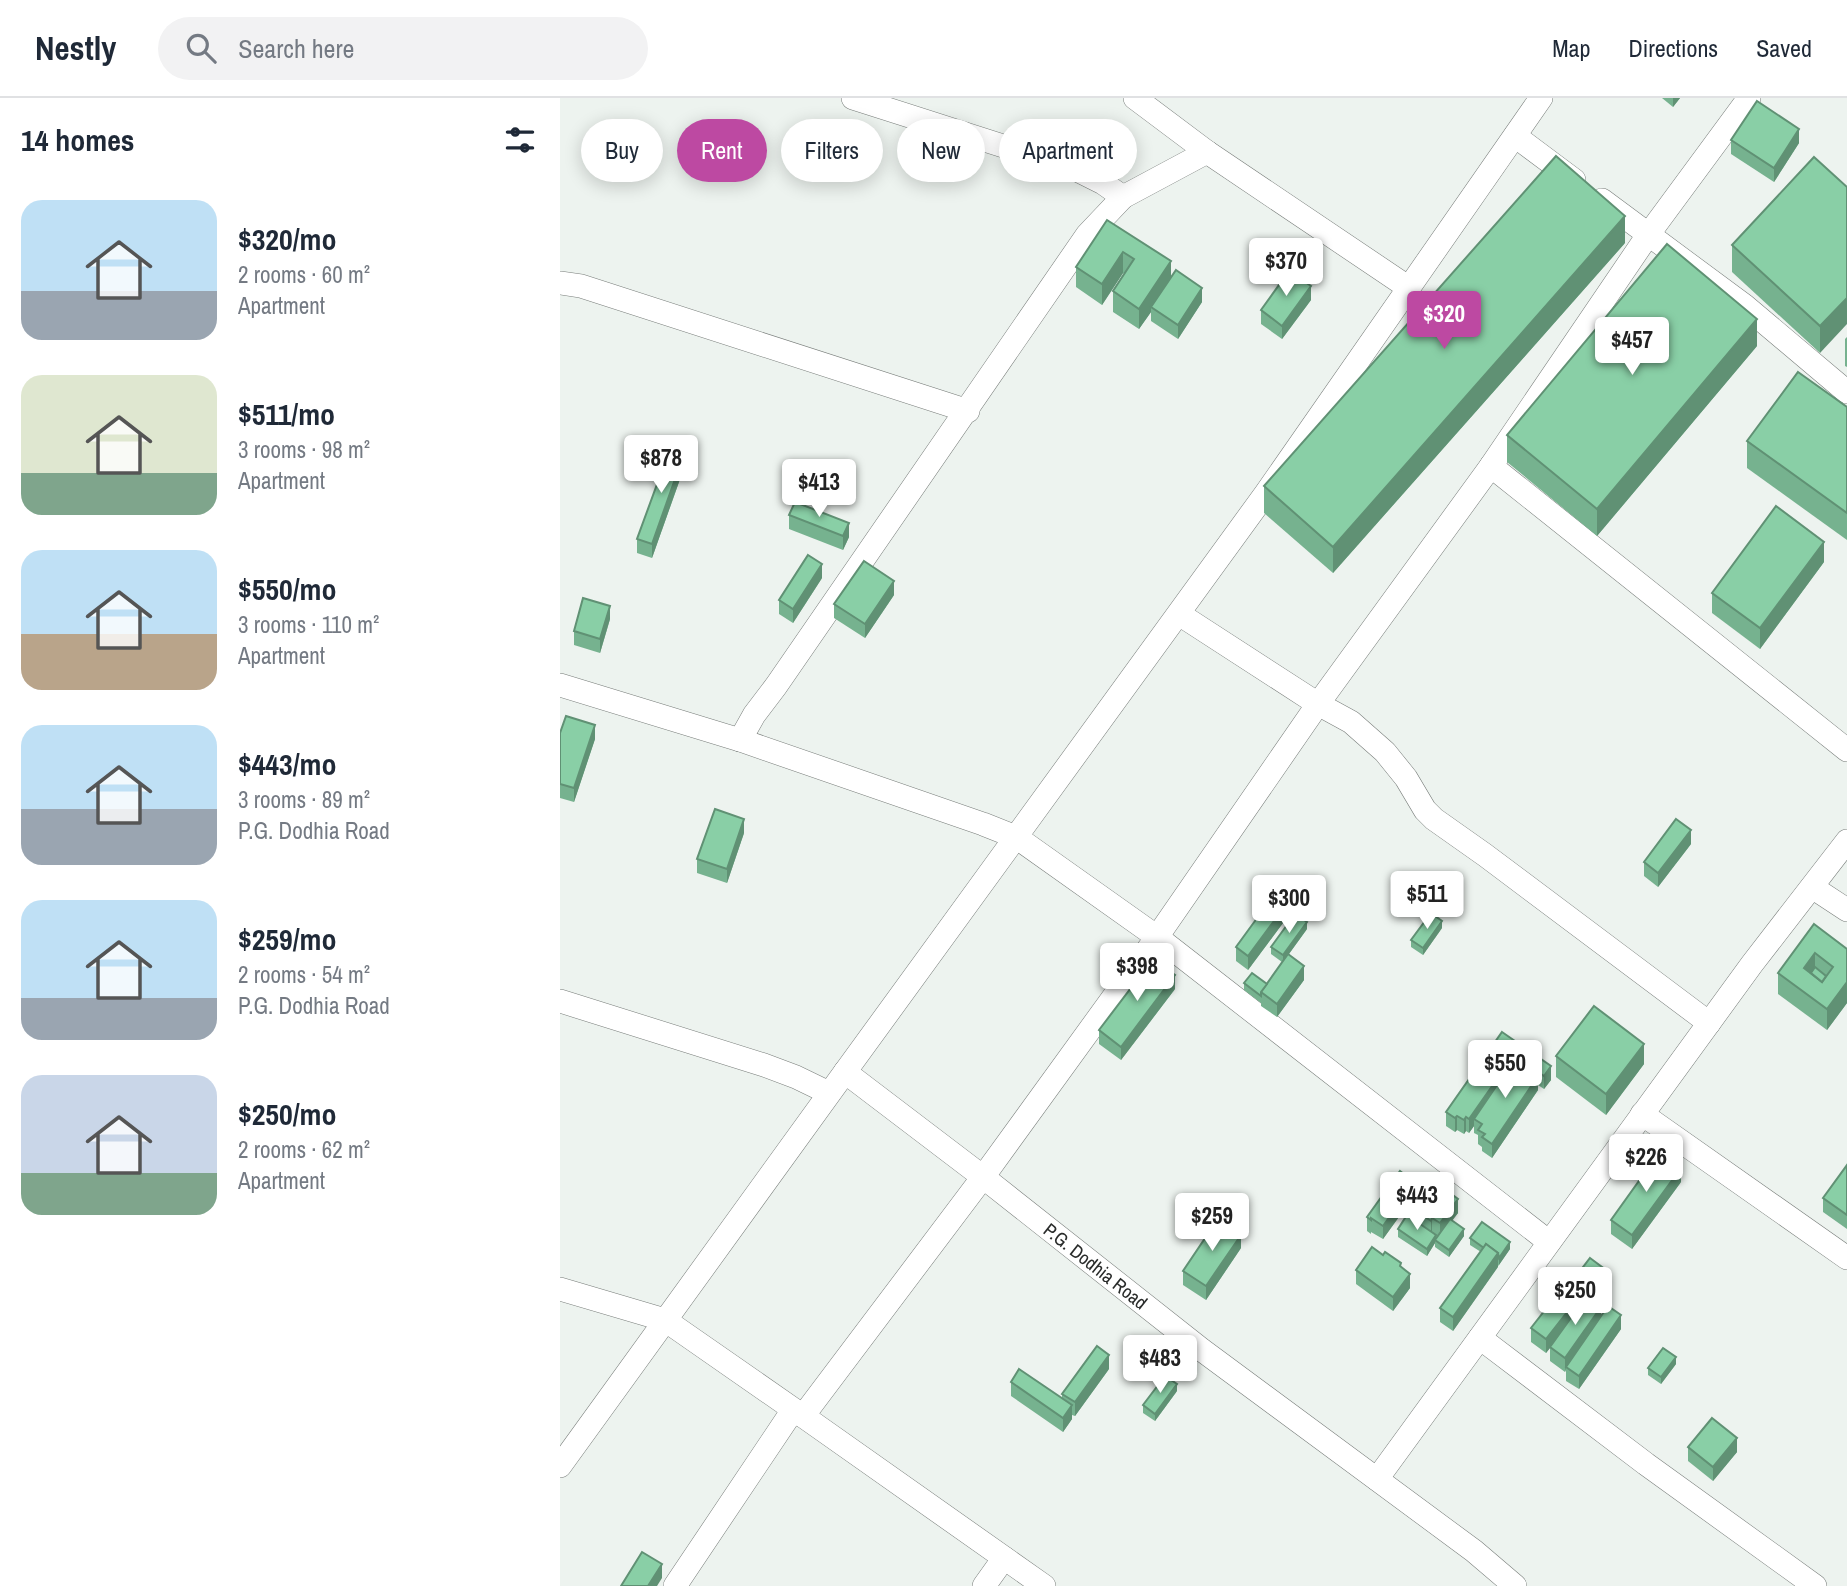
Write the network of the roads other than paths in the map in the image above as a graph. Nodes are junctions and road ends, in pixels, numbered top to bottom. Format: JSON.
{"nodes":[{"id":1,"x":853,"y":98,"type":"edge"},
{"id":2,"x":1135,"y":98,"type":"edge"},
{"id":3,"x":1541,"y":98,"type":"edge"},
{"id":4,"x":1749,"y":98,"type":"edge"},
{"id":5,"x":1515,"y":136,"type":"junction"},
{"id":6,"x":1207,"y":152,"type":"junction"},
{"id":7,"x":1123,"y":197,"type":"junction"},
{"id":8,"x":1648,"y":235,"type":"junction"},
{"id":9,"x":560,"y":283,"type":"edge"},
{"id":10,"x":1409,"y":288,"type":"junction"},
{"id":11,"x":1847,"y":391,"type":"edge"},
{"id":12,"x":968,"y":411,"type":"junction"},
{"id":13,"x":1491,"y":466,"type":"junction"},
{"id":14,"x":1179,"y":614,"type":"junction"},
{"id":15,"x":560,"y":685,"type":"edge"},
{"id":16,"x":1318,"y":704,"type":"junction"},
{"id":17,"x":740,"y":740,"type":"junction"},
{"id":18,"x":1847,"y":750,"type":"edge"},
{"id":19,"x":1016,"y":837,"type":"junction"},
{"id":20,"x":1847,"y":841,"type":"edge"},
{"id":21,"x":1812,"y":887,"type":"junction"},
{"id":22,"x":1847,"y":910,"type":"edge"},
{"id":23,"x":1157,"y":937,"type":"junction"},
{"id":24,"x":560,"y":1001,"type":"edge"},
{"id":25,"x":1709,"y":1023,"type":"junction"},
{"id":26,"x":845,"y":1072,"type":"junction"},
{"id":27,"x":829,"y":1093,"type":"junction"},
{"id":28,"x":1642,"y":1114,"type":"junction"},
{"id":29,"x":983,"y":1177,"type":"junction"},
{"id":30,"x":1549,"y":1242,"type":"junction"},
{"id":31,"x":1847,"y":1258,"type":"edge"},
{"id":32,"x":560,"y":1289,"type":"edge"},
{"id":33,"x":665,"y":1320,"type":"junction"},
{"id":34,"x":1480,"y":1338,"type":"junction"},
{"id":35,"x":798,"y":1413,"type":"junction"},
{"id":36,"x":560,"y":1466,"type":"edge"},
{"id":37,"x":1377,"y":1479,"type":"junction"},
{"id":38,"x":1004,"y":1558,"type":"junction"},
{"id":39,"x":675,"y":1586,"type":"edge"},
{"id":40,"x":984,"y":1586,"type":"edge"},
{"id":41,"x":1044,"y":1586,"type":"edge"},
{"id":42,"x":1515,"y":1586,"type":"edge"},
{"id":43,"x":1815,"y":1586,"type":"edge"}],
"edges":[{"from":1,"to":7,"type":"street"},
{"from":2,"to":6,"type":"street"},
{"from":3,"to":5,"type":"street"},
{"from":4,"to":8,"type":"street"},
{"from":5,"to":8,"type":"street"},
{"from":5,"to":10,"type":"street"},
{"from":6,"to":7,"type":"street"},
{"from":6,"to":10,"type":"street"},
{"from":7,"to":12,"type":"street"},
{"from":8,"to":11,"type":"street"},
{"from":8,"to":13,"type":"street"},
{"from":9,"to":12,"type":"street"},
{"from":10,"to":14,"type":"street"},
{"from":12,"to":17,"type":"street"},
{"from":13,"to":16,"type":"street"},
{"from":13,"to":18,"type":"street"},
{"from":14,"to":16,"type":"street"},
{"from":14,"to":19,"type":"street"},
{"from":15,"to":17,"type":"street"},
{"from":16,"to":23,"type":"street"},
{"from":16,"to":25,"type":"street"},
{"from":17,"to":19,"type":"street"},
{"from":19,"to":23,"type":"street"},
{"from":19,"to":26,"type":"street"},
{"from":20,"to":21,"type":"street"},
{"from":21,"to":22,"type":"street"},
{"from":21,"to":25,"type":"street"},
{"from":23,"to":29,"type":"street"},
{"from":23,"to":30,"type":"street"},
{"from":24,"to":27,"type":"street"},
{"from":25,"to":28,"type":"street"},
{"from":26,"to":27,"type":"street"},
{"from":26,"to":29,"type":"street","name":"P.G. Dodhia Road"},
{"from":27,"to":33,"type":"street"},
{"from":28,"to":30,"type":"street"},
{"from":28,"to":31,"type":"street"},
{"from":29,"to":35,"type":"street"},
{"from":29,"to":37,"type":"street","name":"P.G. Dodhia Road"},
{"from":30,"to":34,"type":"street"},
{"from":32,"to":33,"type":"street"},
{"from":33,"to":35,"type":"street"},
{"from":33,"to":36,"type":"street"},
{"from":34,"to":37,"type":"street"},
{"from":34,"to":43,"type":"street"},
{"from":35,"to":38,"type":"street"},
{"from":35,"to":39,"type":"street"},
{"from":37,"to":42,"type":"street","name":"P.G. Dodhia Road"},
{"from":38,"to":40,"type":"street"},
{"from":38,"to":41,"type":"street"}]}
